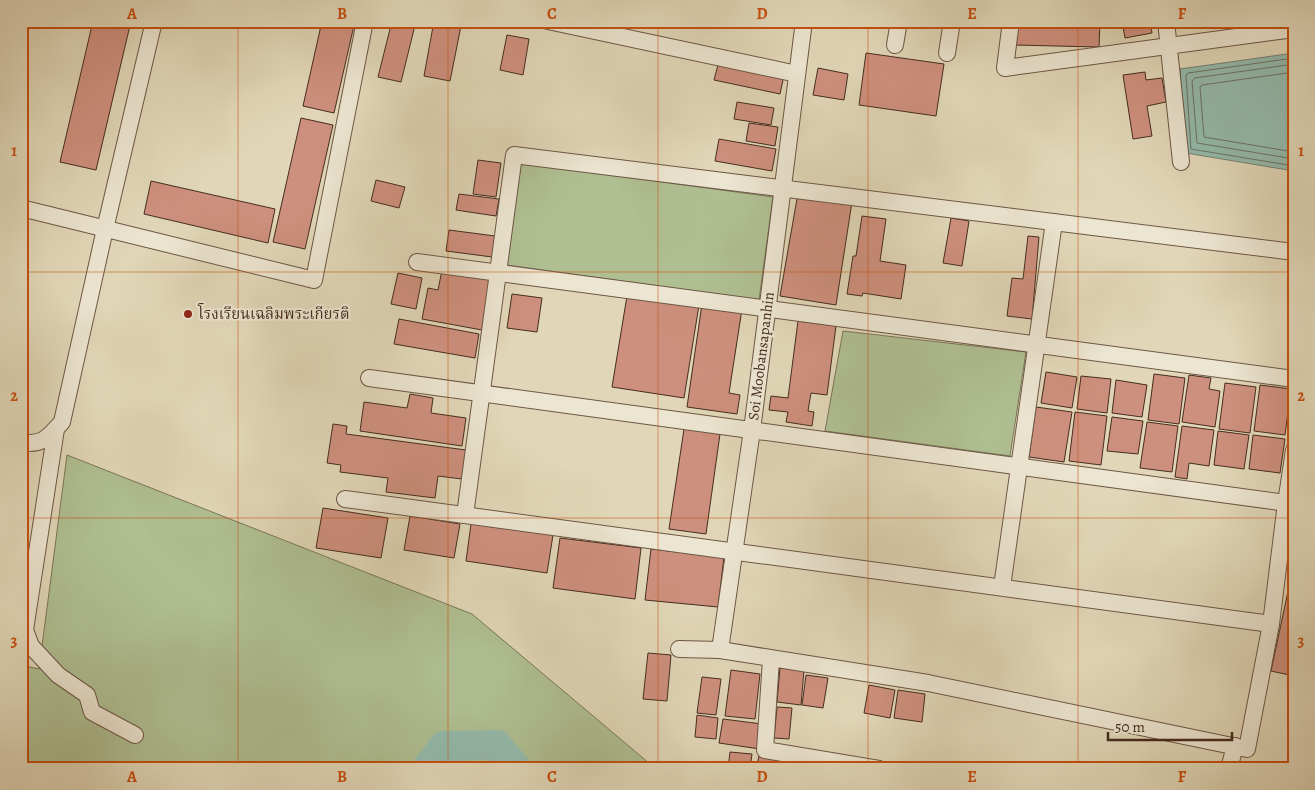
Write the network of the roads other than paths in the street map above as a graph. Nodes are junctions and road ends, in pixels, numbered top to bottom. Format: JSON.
{"nodes":[{"id":1,"x":154,"y":21,"type":"edge"},
{"id":2,"x":365,"y":21,"type":"edge"},
{"id":3,"x":548,"y":21,"type":"edge"},
{"id":4,"x":804,"y":21,"type":"edge"},
{"id":5,"x":899,"y":21,"type":"edge"},
{"id":6,"x":952,"y":21,"type":"edge"},
{"id":7,"x":1011,"y":21,"type":"edge"},
{"id":8,"x":1166,"y":21,"type":"edge"},
{"id":9,"x":1294,"y":29,"type":"edge"},
{"id":10,"x":895,"y":45,"type":"dead end"},
{"id":11,"x":1169,"y":47,"type":"junction"},
{"id":12,"x":947,"y":53,"type":"dead end"},
{"id":13,"x":797,"y":74,"type":"junction"},
{"id":14,"x":1181,"y":162,"type":"dead end"},
{"id":15,"x":782,"y":188,"type":"junction"},
{"id":16,"x":21,"y":208,"type":"edge"},
{"id":17,"x":1054,"y":222,"type":"junction"},
{"id":18,"x":105,"y":229,"type":"junction"},
{"id":19,"x":1294,"y":252,"type":"edge"},
{"id":20,"x":416,"y":262,"type":"dead end"},
{"id":21,"x":498,"y":273,"type":"junction"},
{"id":22,"x":767,"y":308,"type":"junction"},
{"id":23,"x":1036,"y":345,"type":"junction"},
{"id":24,"x":369,"y":378,"type":"dead end"},
{"id":25,"x":1294,"y":379,"type":"edge"},
{"id":26,"x":482,"y":393,"type":"junction"},
{"id":27,"x":56,"y":429,"type":"junction"},
{"id":28,"x":752,"y":430,"type":"junction"},
{"id":29,"x":21,"y":442,"type":"edge"},
{"id":30,"x":1294,"y":450,"type":"edge"},
{"id":31,"x":1020,"y":466,"type":"junction"},
{"id":32,"x":345,"y":499,"type":"dead end"},
{"id":33,"x":1290,"y":503,"type":"edge"},
{"id":34,"x":465,"y":515,"type":"junction"},
{"id":35,"x":735,"y":551,"type":"junction"},
{"id":36,"x":1002,"y":587,"type":"junction"},
{"id":37,"x":1271,"y":624,"type":"junction"},
{"id":38,"x":679,"y":649,"type":"dead end"},
{"id":39,"x":720,"y":650,"type":"junction"},
{"id":40,"x":771,"y":659,"type":"junction"},
{"id":41,"x":136,"y":735,"type":"dead end"},
{"id":42,"x":1235,"y":746,"type":"junction"},
{"id":43,"x":879,"y":769,"type":"edge"},
{"id":44,"x":1229,"y":769,"type":"edge"}],
"edges":[{"from":1,"to":18,"type":"street"},
{"from":2,"to":18,"type":"street"},
{"from":3,"to":13,"type":"street"},
{"from":4,"to":13,"type":"street","name":"Soi Moobansapanhin"},
{"from":5,"to":10,"type":"street"},
{"from":6,"to":12,"type":"street"},
{"from":7,"to":11,"type":"street"},
{"from":8,"to":11,"type":"street"},
{"from":9,"to":11,"type":"street"},
{"from":11,"to":14,"type":"street"},
{"from":13,"to":15,"type":"street","name":"Soi Moobansapanhin"},
{"from":15,"to":17,"type":"street"},
{"from":15,"to":21,"type":"street"},
{"from":15,"to":22,"type":"street","name":"Soi Moobansapanhin"},
{"from":16,"to":18,"type":"street"},
{"from":17,"to":19,"type":"street"},
{"from":17,"to":23,"type":"street"},
{"from":18,"to":27,"type":"street"},
{"from":20,"to":21,"type":"street"},
{"from":21,"to":22,"type":"street"},
{"from":21,"to":26,"type":"street"},
{"from":22,"to":23,"type":"street"},
{"from":22,"to":28,"type":"street","name":"Soi Moobansapanhin"},
{"from":23,"to":25,"type":"street"},
{"from":23,"to":31,"type":"street"},
{"from":24,"to":26,"type":"street"},
{"from":26,"to":28,"type":"street"},
{"from":26,"to":34,"type":"street"},
{"from":27,"to":29,"type":"street"},
{"from":27,"to":41,"type":"street"},
{"from":28,"to":31,"type":"street"},
{"from":28,"to":35,"type":"street","name":"Soi Moobansapanhin"},
{"from":30,"to":33,"type":"street"},
{"from":31,"to":33,"type":"street"},
{"from":31,"to":36,"type":"street"},
{"from":32,"to":34,"type":"street"},
{"from":33,"to":37,"type":"street"},
{"from":34,"to":35,"type":"street"},
{"from":35,"to":36,"type":"street"},
{"from":35,"to":39,"type":"street","name":"Soi Moobansapanhin"},
{"from":36,"to":37,"type":"street"},
{"from":37,"to":42,"type":"street"},
{"from":38,"to":39,"type":"street"},
{"from":39,"to":40,"type":"street"},
{"from":40,"to":42,"type":"street"},
{"from":40,"to":43,"type":"street"},
{"from":42,"to":44,"type":"street"}]}
